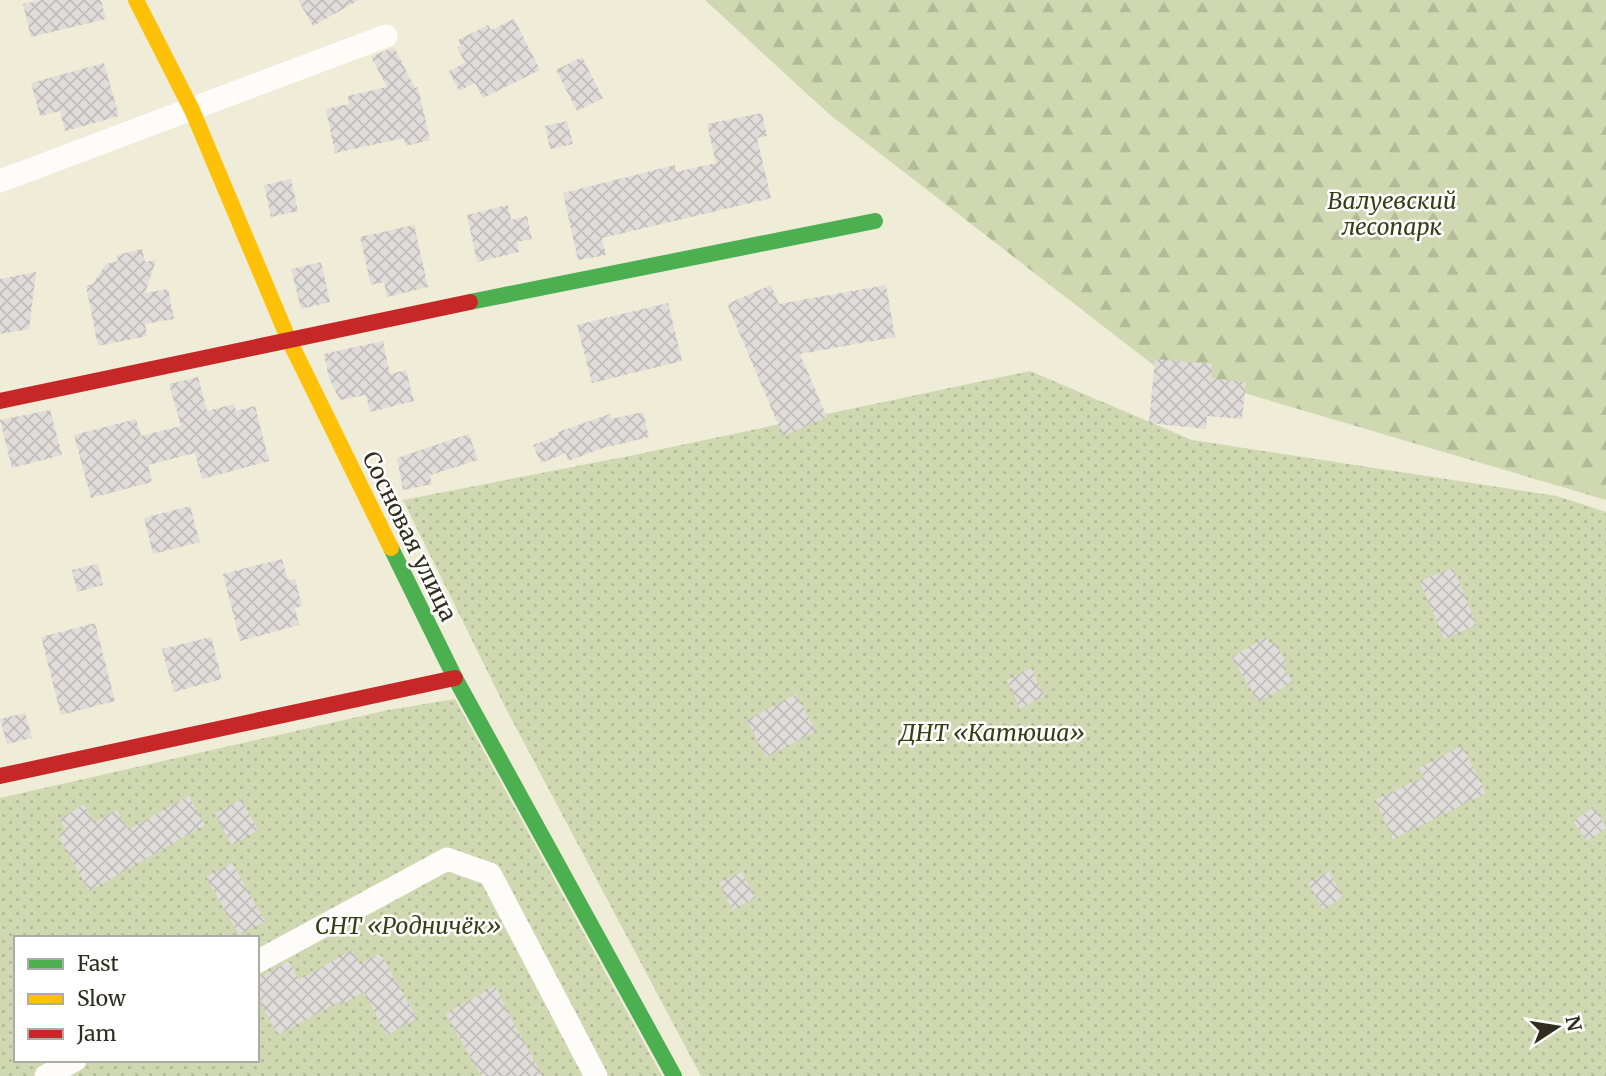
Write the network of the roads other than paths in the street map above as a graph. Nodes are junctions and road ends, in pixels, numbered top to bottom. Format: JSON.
{"nodes":[{"id":1,"x":136,"y":0,"type":"edge"},
{"id":2,"x":386,"y":36,"type":"dead end"},
{"id":3,"x":192,"y":110,"type":"junction"},
{"id":4,"x":0,"y":181,"type":"edge"},
{"id":5,"x":875,"y":221,"type":"dead end"},
{"id":6,"x":288,"y":338,"type":"junction"},
{"id":7,"x":0,"y":401,"type":"edge"},
{"id":8,"x":455,"y":678,"type":"junction"},
{"id":9,"x":0,"y":776,"type":"edge"},
{"id":10,"x":259,"y":961,"type":"edge"},
{"id":11,"x":71,"y":1062,"type":"edge"},
{"id":12,"x":46,"y":1076,"type":"edge"},
{"id":13,"x":596,"y":1076,"type":"edge"},
{"id":14,"x":674,"y":1076,"type":"edge"}],
"edges":[{"from":1,"to":3,"type":"street","name":"Сосновая улица"},
{"from":2,"to":3,"type":"street"},
{"from":3,"to":4,"type":"street"},
{"from":3,"to":6,"type":"street","name":"Сосновая улица"},
{"from":5,"to":6,"type":"street"},
{"from":6,"to":7,"type":"street"},
{"from":6,"to":8,"type":"street","name":"Сосновая улица"},
{"from":8,"to":9,"type":"street"},
{"from":8,"to":14,"type":"street","name":"Сосновая улица"},
{"from":10,"to":13,"type":"street"},
{"from":11,"to":12,"type":"street"}]}
